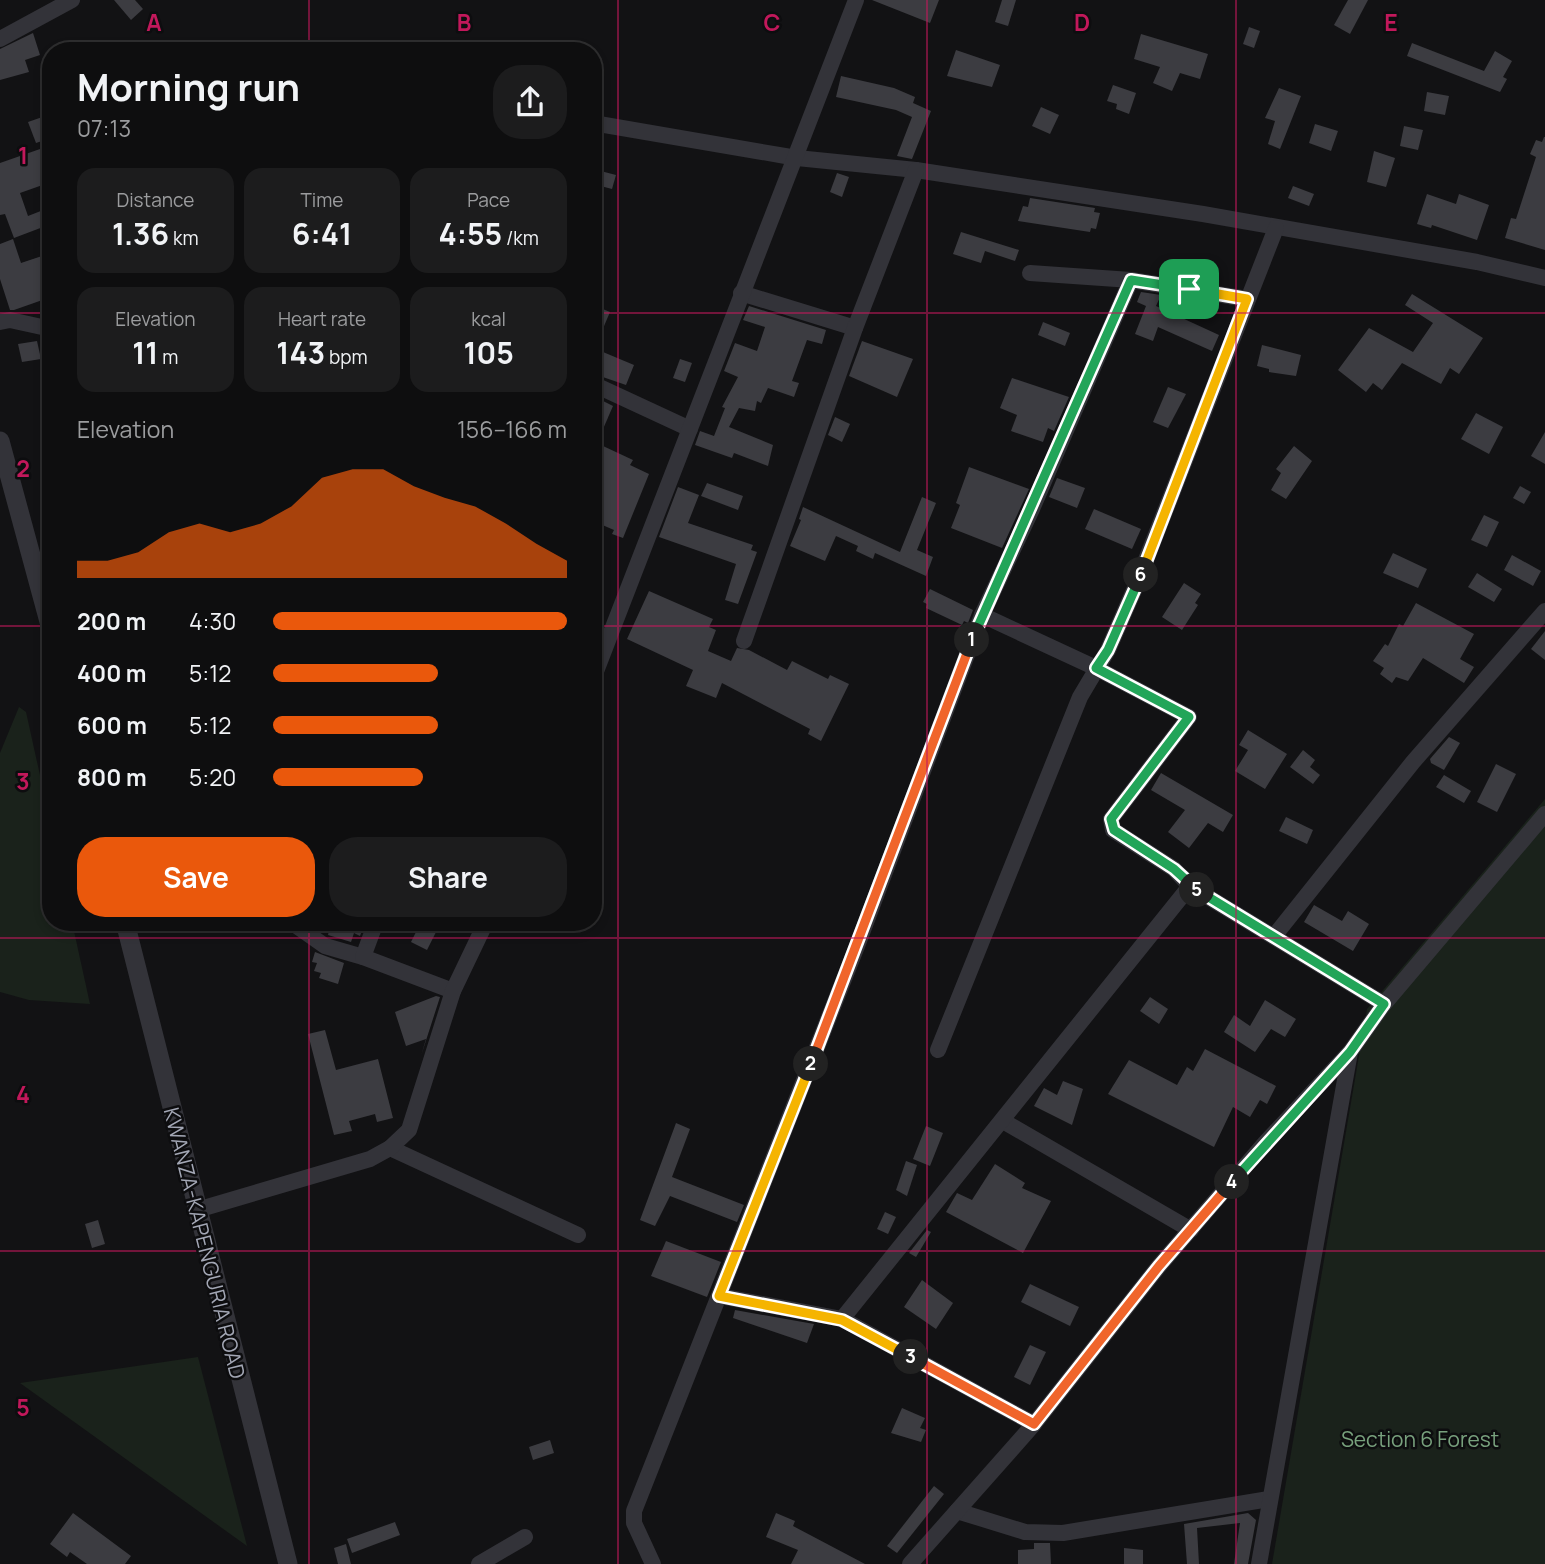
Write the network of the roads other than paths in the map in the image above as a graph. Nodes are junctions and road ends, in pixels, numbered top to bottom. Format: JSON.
{"nodes":[{"id":1,"x":72,"y":0,"type":"edge"},
{"id":2,"x":856,"y":0,"type":"edge"},
{"id":3,"x":0,"y":38,"type":"edge"},
{"id":4,"x":602,"y":125,"type":"edge"},
{"id":5,"x":797,"y":158,"type":"junction"},
{"id":6,"x":916,"y":170,"type":"junction"},
{"id":7,"x":1276,"y":228,"type":"junction"},
{"id":8,"x":1030,"y":272,"type":"dead end"},
{"id":9,"x":1545,"y":278,"type":"edge"},
{"id":10,"x":1131,"y":280,"type":"junction"},
{"id":11,"x":741,"y":293,"type":"junction"},
{"id":12,"x":1247,"y":299,"type":"junction"},
{"id":13,"x":0,"y":322,"type":"edge"},
{"id":14,"x":42,"y":327,"type":"edge"},
{"id":15,"x":855,"y":328,"type":"junction"},
{"id":16,"x":602,"y":388,"type":"edge"},
{"id":17,"x":690,"y":429,"type":"junction"},
{"id":18,"x":0,"y":441,"type":"edge"},
{"id":19,"x":42,"y":596,"type":"edge"},
{"id":20,"x":1545,"y":611,"type":"edge"},
{"id":21,"x":982,"y":615,"type":"junction"},
{"id":22,"x":744,"y":641,"type":"dead end"},
{"id":23,"x":602,"y":656,"type":"edge"},
{"id":24,"x":1096,"y":668,"type":"junction"},
{"id":25,"x":1545,"y":814,"type":"edge"},
{"id":26,"x":1191,"y":886,"type":"junction"},
{"id":27,"x":127,"y":931,"type":"edge"},
{"id":28,"x":304,"y":931,"type":"edge"},
{"id":29,"x":373,"y":931,"type":"edge"},
{"id":30,"x":482,"y":931,"type":"edge"},
{"id":31,"x":1275,"y":935,"type":"junction"},
{"id":32,"x":363,"y":957,"type":"junction"},
{"id":33,"x":453,"y":992,"type":"junction"},
{"id":34,"x":1384,"y":1004,"type":"junction"},
{"id":35,"x":938,"y":1049,"type":"dead end"},
{"id":36,"x":1350,"y":1052,"type":"junction"},
{"id":37,"x":1003,"y":1121,"type":"junction"},
{"id":38,"x":390,"y":1148,"type":"junction"},
{"id":39,"x":197,"y":1210,"type":"junction"},
{"id":40,"x":1191,"y":1230,"type":"junction"},
{"id":41,"x":578,"y":1235,"type":"dead end"},
{"id":42,"x":719,"y":1296,"type":"junction"},
{"id":43,"x":842,"y":1320,"type":"junction"},
{"id":44,"x":1034,"y":1424,"type":"junction"},
{"id":45,"x":1269,"y":1499,"type":"junction"},
{"id":46,"x":957,"y":1511,"type":"junction"},
{"id":47,"x":525,"y":1537,"type":"dead end"},
{"id":48,"x":288,"y":1564,"type":"edge"},
{"id":49,"x":479,"y":1564,"type":"edge"},
{"id":50,"x":653,"y":1564,"type":"edge"},
{"id":51,"x":910,"y":1564,"type":"edge"},
{"id":52,"x":1259,"y":1564,"type":"edge"}],
"edges":[{"from":1,"to":3,"type":"street"},
{"from":2,"to":5,"type":"street"},
{"from":4,"to":5,"type":"street"},
{"from":5,"to":6,"type":"street"},
{"from":5,"to":11,"type":"street"},
{"from":6,"to":7,"type":"street"},
{"from":6,"to":15,"type":"street"},
{"from":7,"to":9,"type":"street"},
{"from":7,"to":12,"type":"street"},
{"from":8,"to":10,"type":"street"},
{"from":10,"to":12,"type":"street"},
{"from":10,"to":21,"type":"street"},
{"from":11,"to":15,"type":"street"},
{"from":11,"to":17,"type":"street"},
{"from":12,"to":24,"type":"street"},
{"from":13,"to":14,"type":"street"},
{"from":15,"to":22,"type":"street"},
{"from":16,"to":17,"type":"street"},
{"from":17,"to":23,"type":"street"},
{"from":18,"to":19,"type":"street"},
{"from":20,"to":31,"type":"street"},
{"from":21,"to":24,"type":"street"},
{"from":21,"to":42,"type":"street"},
{"from":24,"to":26,"type":"street"},
{"from":24,"to":35,"type":"street"},
{"from":25,"to":34,"type":"street"},
{"from":26,"to":31,"type":"street"},
{"from":26,"to":37,"type":"street"},
{"from":27,"to":39,"type":"street","name":"KWANZA-KAPENGURIA ROAD"},
{"from":28,"to":32,"type":"street"},
{"from":29,"to":32,"type":"street"},
{"from":30,"to":33,"type":"street"},
{"from":31,"to":34,"type":"street"},
{"from":32,"to":33,"type":"street"},
{"from":33,"to":38,"type":"street"},
{"from":34,"to":36,"type":"street"},
{"from":36,"to":40,"type":"street"},
{"from":36,"to":45,"type":"street"},
{"from":37,"to":40,"type":"street"},
{"from":37,"to":43,"type":"street"},
{"from":38,"to":39,"type":"street"},
{"from":38,"to":41,"type":"street"},
{"from":39,"to":48,"type":"street","name":"KWANZA-KAPENGURIA ROAD"},
{"from":40,"to":44,"type":"street"},
{"from":42,"to":43,"type":"street"},
{"from":42,"to":50,"type":"street"},
{"from":43,"to":44,"type":"street"},
{"from":44,"to":46,"type":"street"},
{"from":45,"to":46,"type":"street"},
{"from":45,"to":52,"type":"street"},
{"from":46,"to":51,"type":"street"},
{"from":47,"to":49,"type":"street"}]}
